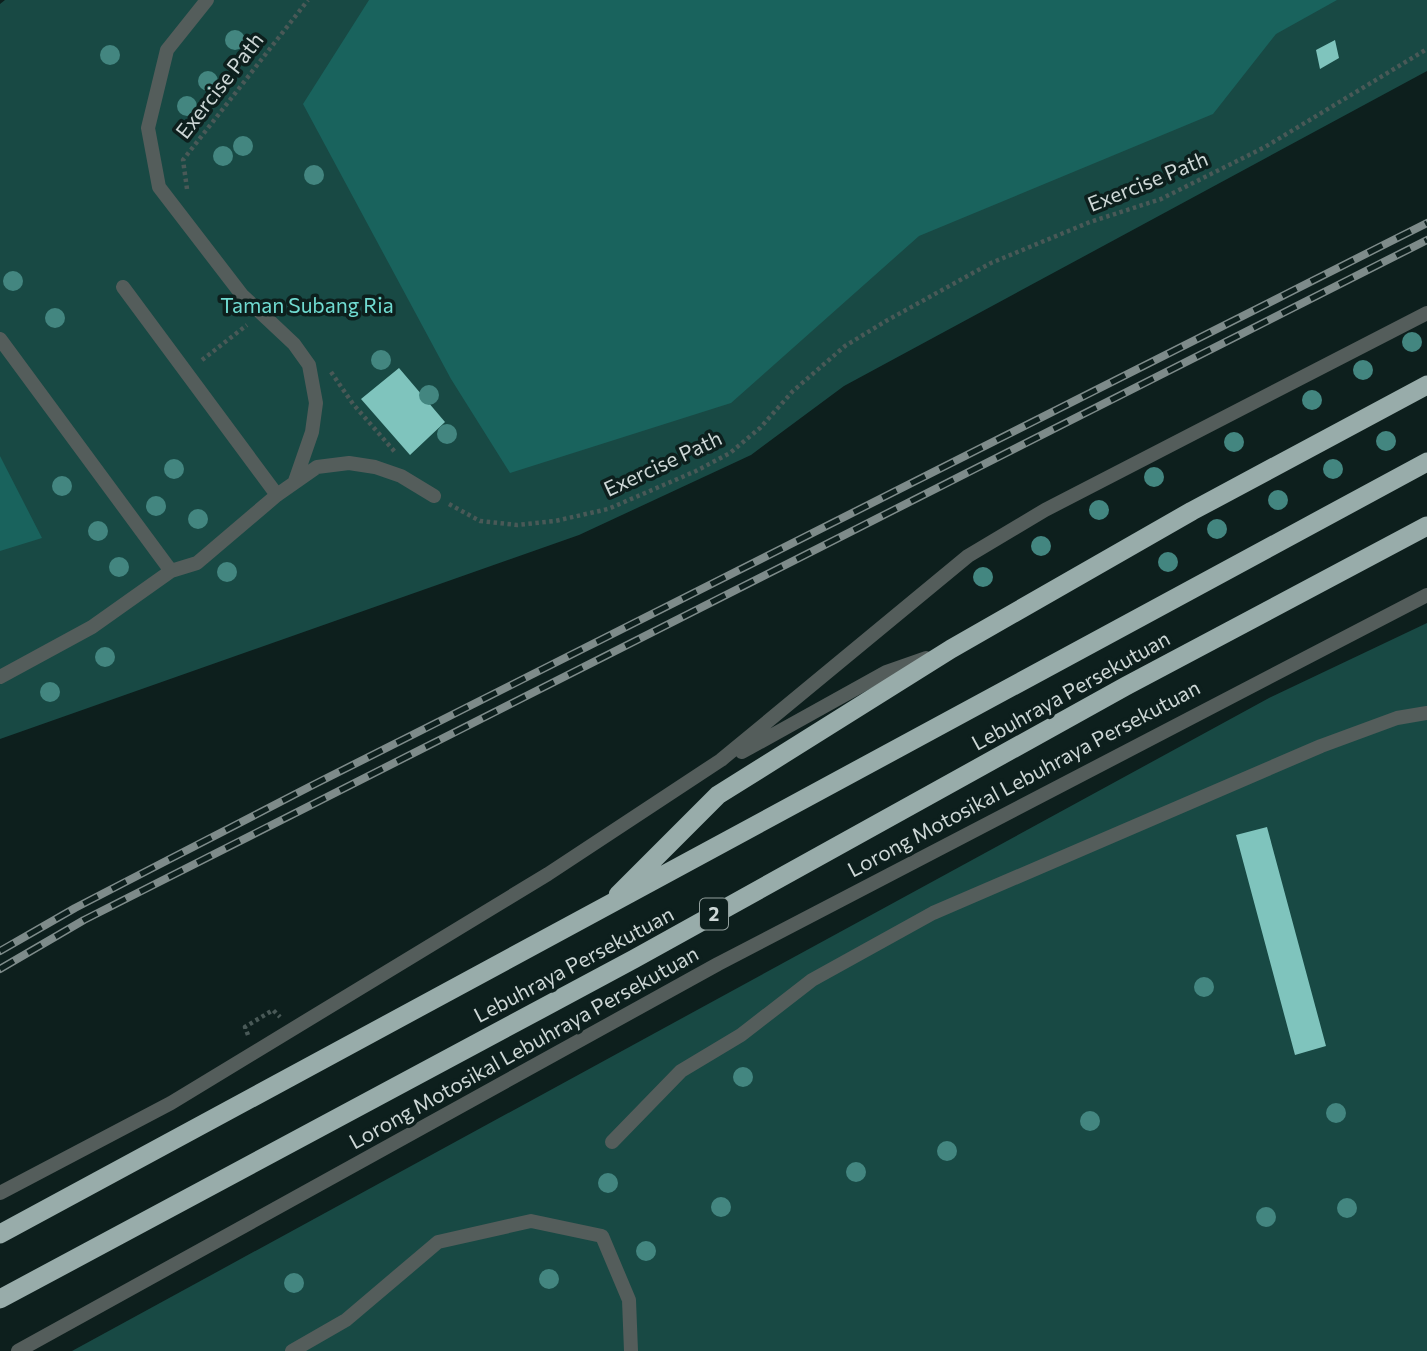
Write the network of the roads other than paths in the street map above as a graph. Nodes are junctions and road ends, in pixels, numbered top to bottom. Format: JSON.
{"nodes":[{"id":1,"x":207,"y":0,"type":"edge"},
{"id":2,"x":123,"y":287,"type":"dead end"},
{"id":3,"x":1427,"y":313,"type":"edge"},
{"id":4,"x":0,"y":339,"type":"edge"},
{"id":5,"x":1427,"y":385,"type":"edge"},
{"id":6,"x":1427,"y":463,"type":"edge"},
{"id":7,"x":295,"y":481,"type":"junction"},
{"id":8,"x":277,"y":495,"type":"junction"},
{"id":9,"x":434,"y":496,"type":"road end"},
{"id":10,"x":1427,"y":526,"type":"edge"},
{"id":11,"x":171,"y":571,"type":"junction"},
{"id":12,"x":1427,"y":595,"type":"edge"},
{"id":13,"x":951,"y":649,"type":"junction"},
{"id":14,"x":0,"y":677,"type":"edge"},
{"id":15,"x":1427,"y":713,"type":"edge"},
{"id":16,"x":683,"y":785,"type":"junction"},
{"id":17,"x":603,"y":910,"type":"junction"},
{"id":18,"x":612,"y":1142,"type":"dead end"},
{"id":19,"x":0,"y":1193,"type":"edge"},
{"id":20,"x":0,"y":1234,"type":"edge"},
{"id":21,"x":0,"y":1300,"type":"edge"},
{"id":22,"x":18,"y":1351,"type":"edge"},
{"id":23,"x":292,"y":1351,"type":"edge"},
{"id":24,"x":631,"y":1351,"type":"edge"}],
"edges":[{"from":1,"to":7,"type":"lane"},
{"from":2,"to":8,"type":"lane"},
{"from":3,"to":16,"type":"lane"},
{"from":4,"to":11,"type":"lane"},
{"from":5,"to":13,"type":"highway"},
{"from":6,"to":17,"type":"highway","name":"Lebuhraya Persekutuan"},
{"from":7,"to":8,"type":"lane"},
{"from":7,"to":9,"type":"lane"},
{"from":8,"to":11,"type":"lane"},
{"from":10,"to":21,"type":"highway","name":"Lebuhraya Persekutuan","number":"2"},
{"from":11,"to":14,"type":"lane"},
{"from":12,"to":22,"type":"lane","name":"Lorong Motosikal Lebuhraya Persekutuan"},
{"from":13,"to":16,"type":"lane"},
{"from":13,"to":17,"type":"highway"},
{"from":15,"to":18,"type":"lane"},
{"from":16,"to":19,"type":"lane"},
{"from":17,"to":20,"type":"highway","name":"Lebuhraya Persekutuan"},
{"from":23,"to":24,"type":"lane"}]}
